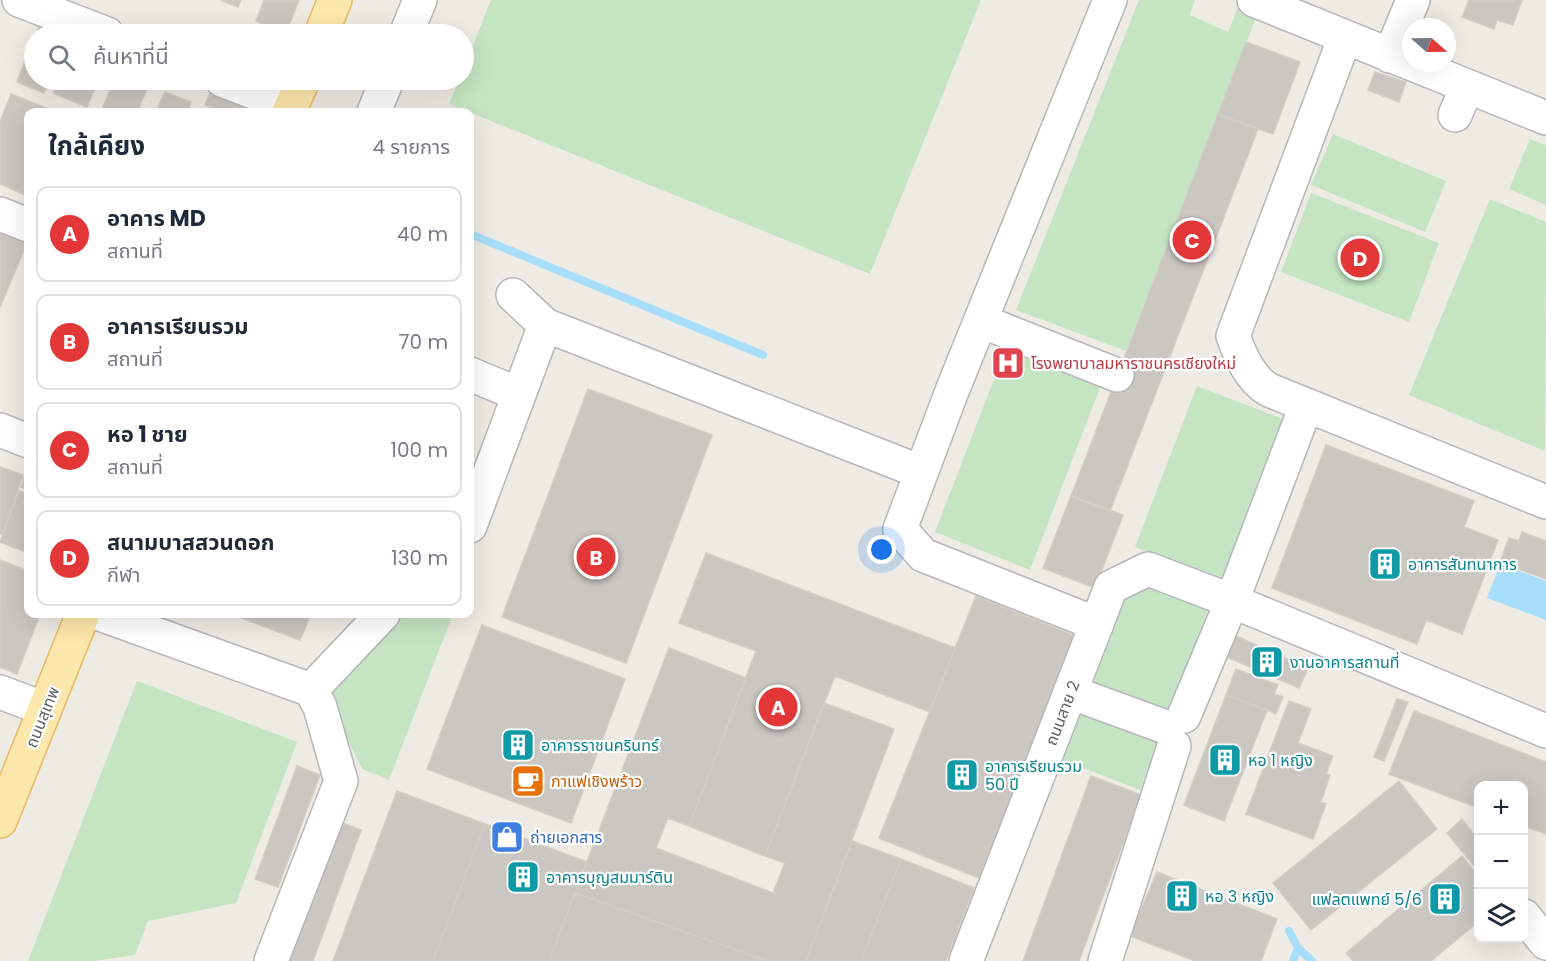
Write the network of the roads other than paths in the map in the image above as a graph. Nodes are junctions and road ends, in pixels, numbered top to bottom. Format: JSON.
{"nodes":[{"id":1,"x":20,"y":0,"type":"edge"},
{"id":2,"x":335,"y":0,"type":"edge"},
{"id":3,"x":420,"y":0,"type":"edge"},
{"id":4,"x":1110,"y":0,"type":"edge"},
{"id":5,"x":1254,"y":0,"type":"edge"},
{"id":6,"x":1391,"y":0,"type":"edge"},
{"id":7,"x":1413,"y":0,"type":"edge"},
{"id":8,"x":81,"y":24,"type":"edge"},
{"id":9,"x":325,"y":24,"type":"edge"},
{"id":10,"x":410,"y":24,"type":"edge"},
{"id":11,"x":1369,"y":48,"type":"junction"},
{"id":12,"x":258,"y":90,"type":"edge"},
{"id":13,"x":383,"y":90,"type":"edge"},
{"id":14,"x":295,"y":100,"type":"edge"},
{"id":15,"x":376,"y":108,"type":"edge"},
{"id":16,"x":1546,"y":118,"type":"edge"},
{"id":17,"x":0,"y":214,"type":"edge"},
{"id":18,"x":24,"y":223,"type":"edge"},
{"id":19,"x":513,"y":295,"type":"dead end"},
{"id":20,"x":981,"y":321,"type":"junction"},
{"id":21,"x":545,"y":325,"type":"junction"},
{"id":22,"x":1117,"y":375,"type":"dead end"},
{"id":23,"x":474,"y":376,"type":"edge"},
{"id":24,"x":518,"y":394,"type":"junction"},
{"id":25,"x":1306,"y":406,"type":"junction"},
{"id":26,"x":0,"y":430,"type":"edge"},
{"id":27,"x":24,"y":439,"type":"edge"},
{"id":28,"x":921,"y":472,"type":"junction"},
{"id":29,"x":1546,"y":502,"type":"edge"},
{"id":30,"x":474,"y":515,"type":"edge"},
{"id":31,"x":1232,"y":601,"type":"junction"},
{"id":32,"x":81,"y":618,"type":"edge"},
{"id":33,"x":111,"y":618,"type":"edge"},
{"id":34,"x":379,"y":618,"type":"edge"},
{"id":35,"x":1097,"y":624,"type":"junction"},
{"id":36,"x":311,"y":690,"type":"junction"},
{"id":37,"x":0,"y":692,"type":"edge"},
{"id":38,"x":1070,"y":692,"type":"junction"},
{"id":39,"x":45,"y":709,"type":"junction"},
{"id":40,"x":1174,"y":730,"type":"junction"},
{"id":41,"x":1546,"y":731,"type":"edge"},
{"id":42,"x":0,"y":821,"type":"edge"},
{"id":43,"x":1528,"y":921,"type":"edge"},
{"id":44,"x":1546,"y":943,"type":"edge"},
{"id":45,"x":1109,"y":950,"type":"edge"},
{"id":46,"x":271,"y":961,"type":"edge"},
{"id":47,"x":966,"y":961,"type":"edge"}],
"edges":[{"from":1,"to":8,"type":"street"},
{"from":2,"to":9,"type":"main road"},
{"from":3,"to":10,"type":"street"},
{"from":4,"to":20,"type":"street"},
{"from":5,"to":11,"type":"street"},
{"from":6,"to":11,"type":"street"},
{"from":7,"to":11,"type":"street"},
{"from":11,"to":16,"type":"street"},
{"from":11,"to":25,"type":"street"},
{"from":12,"to":14,"type":"street"},
{"from":13,"to":15,"type":"street"},
{"from":17,"to":18,"type":"street"},
{"from":19,"to":21,"type":"street"},
{"from":20,"to":22,"type":"street"},
{"from":20,"to":28,"type":"street"},
{"from":21,"to":24,"type":"street"},
{"from":21,"to":28,"type":"street"},
{"from":23,"to":24,"type":"street"},
{"from":24,"to":30,"type":"street"},
{"from":25,"to":29,"type":"street"},
{"from":25,"to":31,"type":"street"},
{"from":26,"to":27,"type":"street"},
{"from":28,"to":35,"type":"street"},
{"from":31,"to":35,"type":"street","name":"ถนนสาย 2"},
{"from":31,"to":40,"type":"street"},
{"from":31,"to":41,"type":"street","name":"ถนนสาย 2"},
{"from":32,"to":39,"type":"main road","name":"ถนนสุเทพ"},
{"from":33,"to":36,"type":"street"},
{"from":34,"to":36,"type":"street"},
{"from":35,"to":38,"type":"street","name":"ถนนสาย 2"},
{"from":36,"to":46,"type":"street"},
{"from":37,"to":39,"type":"street"},
{"from":38,"to":40,"type":"street"},
{"from":38,"to":47,"type":"street","name":"ถนนสาย 2"},
{"from":39,"to":42,"type":"main road","name":"ถนนสุเทพ"},
{"from":40,"to":45,"type":"street"},
{"from":43,"to":44,"type":"street"}]}
